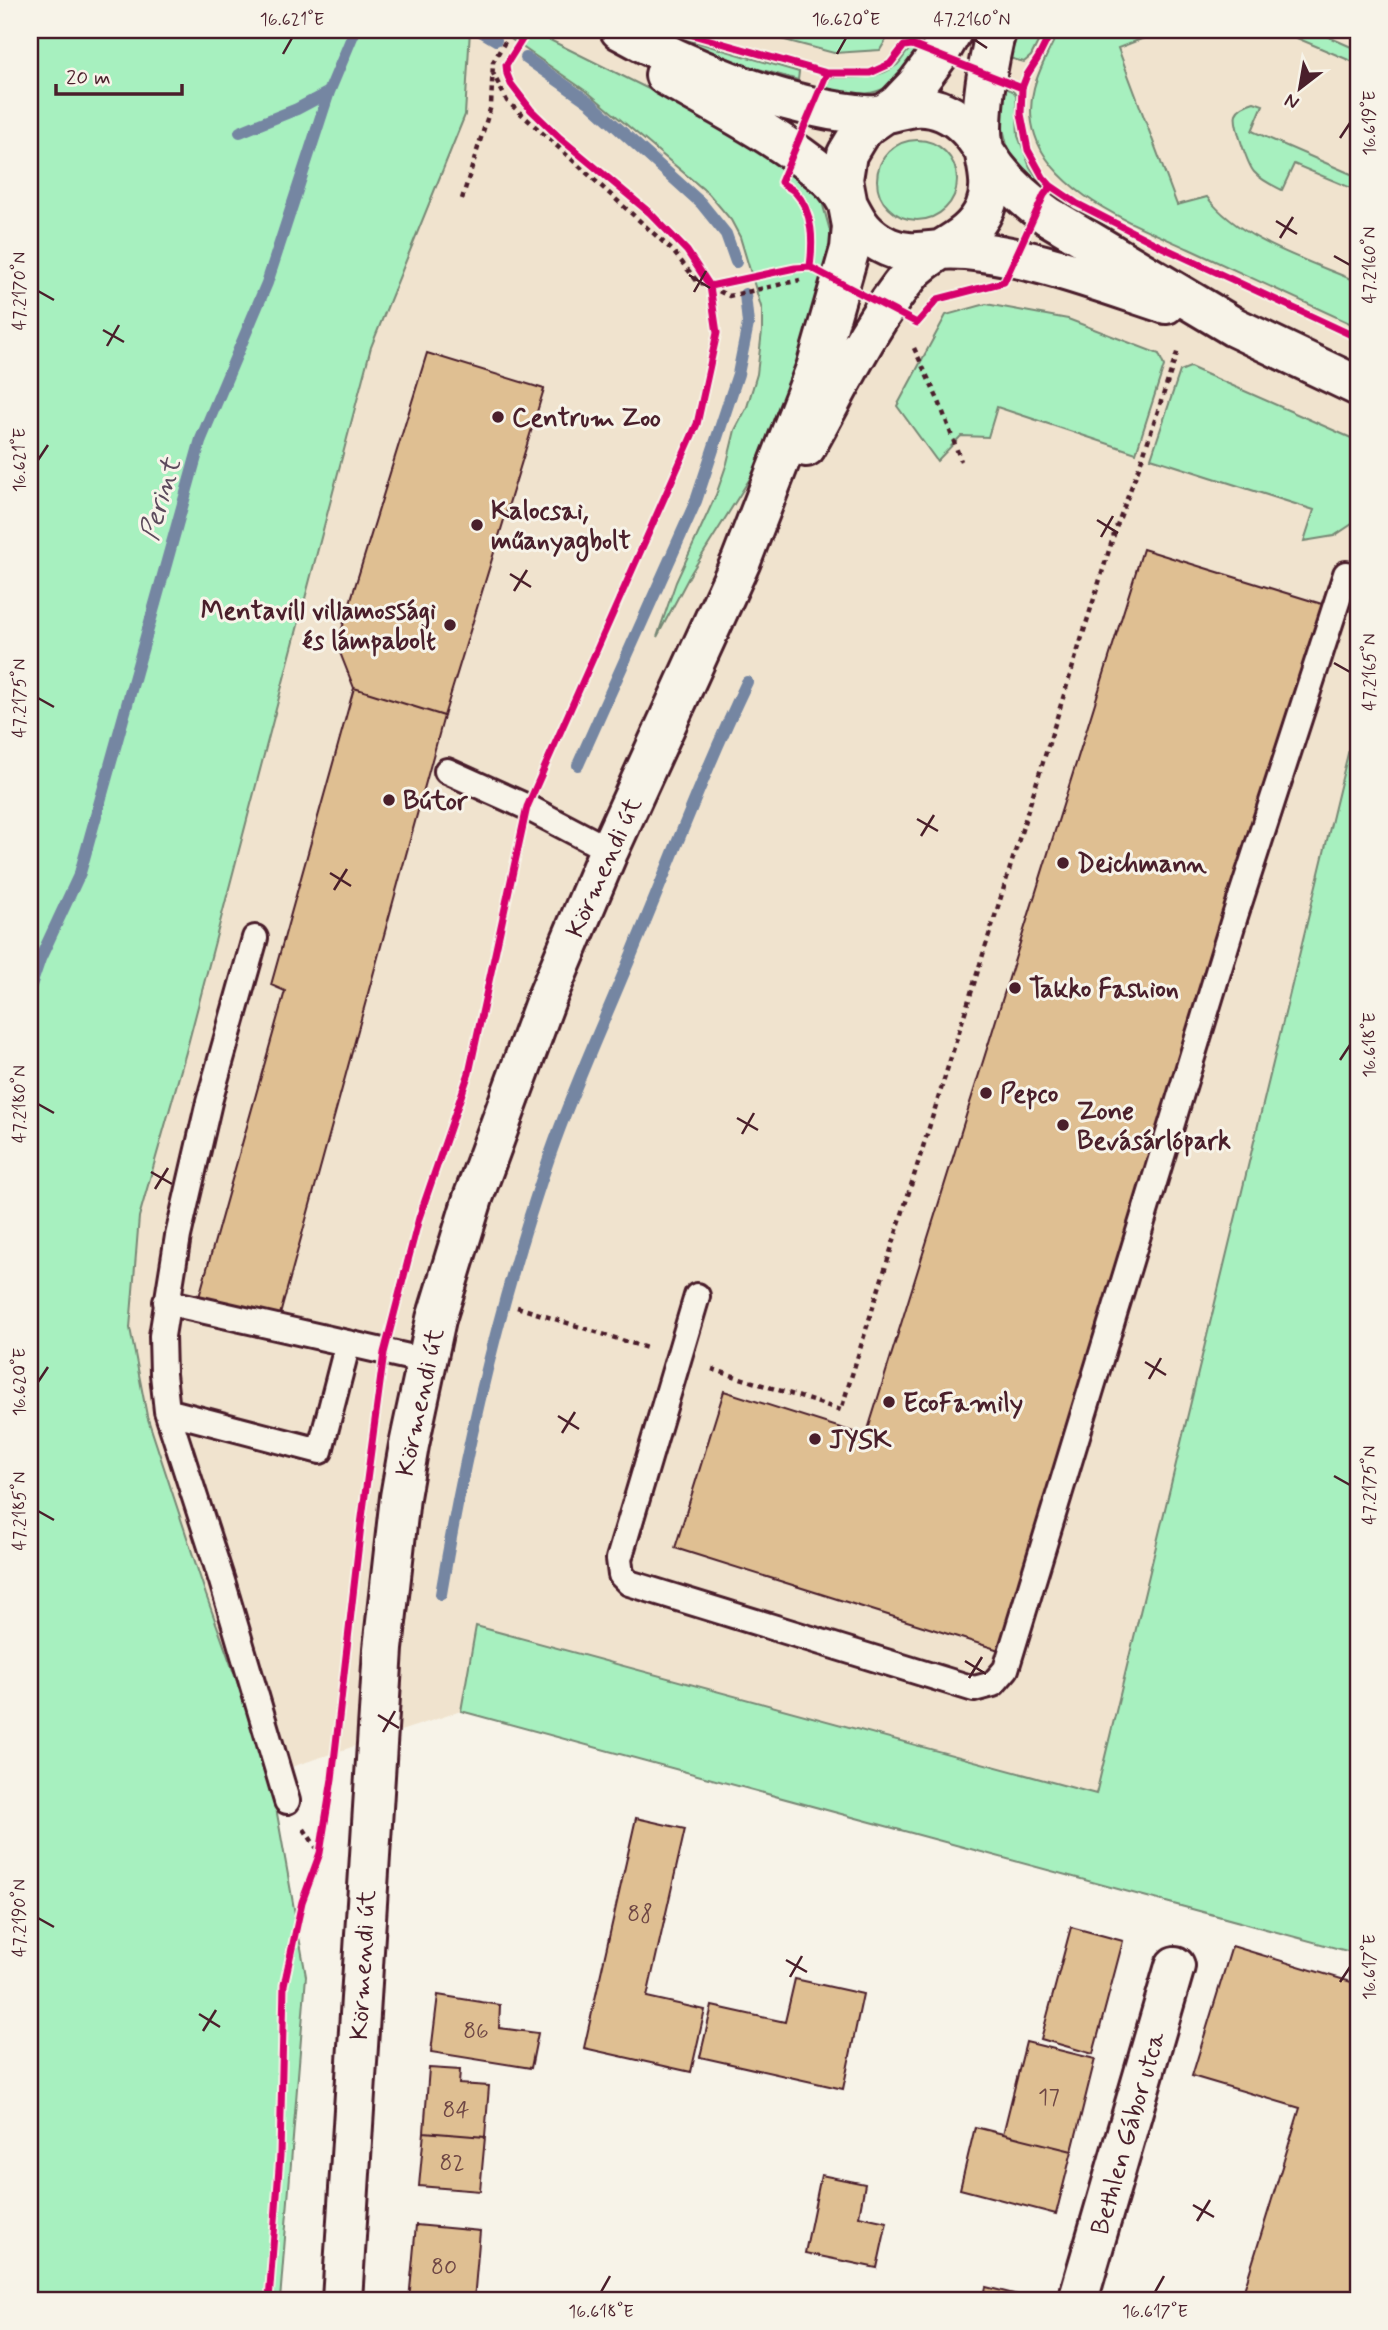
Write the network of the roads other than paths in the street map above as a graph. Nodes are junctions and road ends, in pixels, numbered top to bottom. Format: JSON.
{"nodes":[{"id":1,"x":595,"y":30,"type":"edge"},
{"id":2,"x":620,"y":30,"type":"edge"},
{"id":3,"x":953,"y":30,"type":"edge"},
{"id":4,"x":996,"y":30,"type":"edge"},
{"id":5,"x":888,"y":112,"type":"junction"},
{"id":6,"x":985,"y":152,"type":"junction"},
{"id":7,"x":847,"y":204,"type":"junction"},
{"id":8,"x":938,"y":250,"type":"junction"},
{"id":9,"x":1234,"y":327,"type":"junction"},
{"id":10,"x":1358,"y":386,"type":"edge"},
{"id":11,"x":741,"y":561,"type":"junction"},
{"id":12,"x":1346,"y":574,"type":"dead end"},
{"id":13,"x":447,"y":771,"type":"dead end"},
{"id":14,"x":609,"y":850,"type":"junction"},
{"id":15,"x":255,"y":938,"type":"dead end"},
{"id":16,"x":697,"y":1296,"type":"dead end"},
{"id":17,"x":166,"y":1301,"type":"junction"},
{"id":18,"x":348,"y":1343,"type":"junction"},
{"id":19,"x":426,"y":1361,"type":"junction"},
{"id":20,"x":167,"y":1411,"type":"junction"},
{"id":21,"x":287,"y":1801,"type":"dead end"},
{"id":22,"x":1175,"y":1966,"type":"dead end"},
{"id":23,"x":342,"y":2300,"type":"edge"},
{"id":24,"x":1078,"y":2300,"type":"edge"}],
"edges":[{"from":1,"to":7,"type":"street"},
{"from":2,"to":5,"type":"street"},
{"from":3,"to":5,"type":"street","name":"Körmendi út"},
{"from":4,"to":6,"type":"street","name":"Körmendi út"},
{"from":5,"to":6,"type":"street"},
{"from":5,"to":7,"type":"street","name":"Körmendi út"},
{"from":6,"to":8,"type":"street","name":"Körmendi út"},
{"from":6,"to":9,"type":"street"},
{"from":7,"to":8,"type":"street"},
{"from":7,"to":11,"type":"street","name":"Körmendi út"},
{"from":8,"to":9,"type":"street"},
{"from":8,"to":11,"type":"street","name":"Körmendi út"},
{"from":9,"to":10,"type":"street"},
{"from":11,"to":14,"type":"street","name":"Körmendi út"},
{"from":12,"to":16,"type":"lane"},
{"from":13,"to":14,"type":"lane"},
{"from":14,"to":19,"type":"street","name":"Körmendi út"},
{"from":15,"to":17,"type":"lane"},
{"from":17,"to":18,"type":"lane"},
{"from":17,"to":20,"type":"lane"},
{"from":18,"to":19,"type":"lane"},
{"from":18,"to":20,"type":"lane"},
{"from":19,"to":23,"type":"street","name":"Körmendi út"},
{"from":20,"to":21,"type":"lane"},
{"from":22,"to":24,"type":"street","name":"Bethlen Gábor utca"}]}
